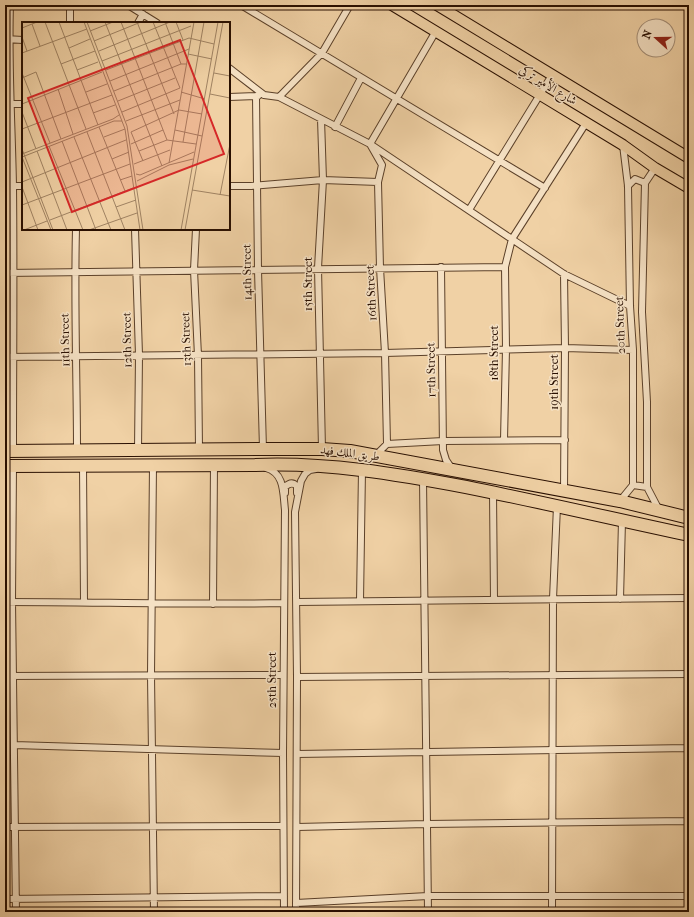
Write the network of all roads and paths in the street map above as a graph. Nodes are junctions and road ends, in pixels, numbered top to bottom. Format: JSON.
{"nodes":[{"id":1,"x":10,"y":5,"type":"edge"},
{"id":2,"x":70,"y":5,"type":"edge"},
{"id":3,"x":128,"y":5,"type":"edge"},
{"id":4,"x":241,"y":5,"type":"edge"},
{"id":5,"x":350,"y":5,"type":"edge"},
{"id":6,"x":392,"y":5,"type":"edge"},
{"id":7,"x":437,"y":5,"type":"edge"},
{"id":8,"x":143,"y":14,"type":"junction"},
{"id":9,"x":70,"y":22,"type":"edge"},
{"id":10,"x":139,"y":22,"type":"edge"},
{"id":11,"x":155,"y":22,"type":"edge"},
{"id":12,"x":436,"y":31,"type":"junction"},
{"id":13,"x":7,"y":39,"type":"edge"},
{"id":14,"x":22,"y":40,"type":"edge"},
{"id":15,"x":322,"y":53,"type":"junction"},
{"id":16,"x":230,"y":69,"type":"edge"},
{"id":17,"x":552,"y":75,"type":"junction"},
{"id":18,"x":361,"y":78,"type":"junction"},
{"id":19,"x":264,"y":95,"type":"junction"},
{"id":20,"x":540,"y":95,"type":"junction"},
{"id":21,"x":256,"y":96,"type":"junction"},
{"id":22,"x":230,"y":97,"type":"edge"},
{"id":23,"x":279,"y":97,"type":"junction"},
{"id":24,"x":397,"y":98,"type":"junction"},
{"id":25,"x":8,"y":104,"type":"edge"},
{"id":26,"x":22,"y":104,"type":"edge"},
{"id":27,"x":321,"y":119,"type":"junction"},
{"id":28,"x":586,"y":123,"type":"junction"},
{"id":29,"x":335,"y":127,"type":"junction"},
{"id":30,"x":370,"y":144,"type":"junction"},
{"id":31,"x":623,"y":145,"type":"junction"},
{"id":32,"x":689,"y":158,"type":"edge"},
{"id":33,"x":499,"y":160,"type":"junction"},
{"id":34,"x":655,"y":168,"type":"junction"},
{"id":35,"x":323,"y":180,"type":"junction"},
{"id":36,"x":378,"y":182,"type":"junction"},
{"id":37,"x":645,"y":183,"type":"junction"},
{"id":38,"x":5,"y":186,"type":"edge"},
{"id":39,"x":13,"y":186,"type":"junction"},
{"id":40,"x":22,"y":186,"type":"edge"},
{"id":41,"x":230,"y":186,"type":"edge"},
{"id":42,"x":257,"y":186,"type":"junction"},
{"id":43,"x":628,"y":186,"type":"junction"},
{"id":44,"x":545,"y":188,"type":"junction"},
{"id":45,"x":689,"y":188,"type":"edge"},
{"id":46,"x":469,"y":210,"type":"junction"},
{"id":47,"x":76,"y":230,"type":"edge"},
{"id":48,"x":135,"y":230,"type":"edge"},
{"id":49,"x":196,"y":230,"type":"edge"},
{"id":50,"x":512,"y":239,"type":"junction"},
{"id":51,"x":441,"y":267,"type":"junction"},
{"id":52,"x":505,"y":267,"type":"junction"},
{"id":53,"x":318,"y":268,"type":"junction"},
{"id":54,"x":380,"y":268,"type":"junction"},
{"id":55,"x":194,"y":270,"type":"junction"},
{"id":56,"x":258,"y":270,"type":"junction"},
{"id":57,"x":137,"y":271,"type":"junction"},
{"id":58,"x":5,"y":273,"type":"edge"},
{"id":59,"x":14,"y":273,"type":"junction"},
{"id":60,"x":75,"y":273,"type":"junction"},
{"id":61,"x":564,"y":274,"type":"junction"},
{"id":62,"x":630,"y":306,"type":"junction"},
{"id":63,"x":565,"y":348,"type":"junction"},
{"id":64,"x":506,"y":349,"type":"junction"},
{"id":65,"x":633,"y":350,"type":"junction"},
{"id":66,"x":442,"y":352,"type":"junction"},
{"id":67,"x":384,"y":353,"type":"junction"},
{"id":68,"x":320,"y":354,"type":"junction"},
{"id":69,"x":139,"y":355,"type":"junction"},
{"id":70,"x":261,"y":355,"type":"junction"},
{"id":71,"x":77,"y":356,"type":"junction"},
{"id":72,"x":198,"y":356,"type":"junction"},
{"id":73,"x":5,"y":357,"type":"edge"},
{"id":74,"x":13,"y":357,"type":"junction"},
{"id":75,"x":504,"y":440,"type":"junction"},
{"id":76,"x":565,"y":440,"type":"junction"},
{"id":77,"x":443,"y":441,"type":"junction"},
{"id":78,"x":387,"y":444,"type":"junction"},
{"id":79,"x":263,"y":448,"type":"junction"},
{"id":80,"x":199,"y":449,"type":"junction"},
{"id":81,"x":322,"y":449,"type":"junction"},
{"id":82,"x":138,"y":450,"type":"junction"},
{"id":83,"x":9,"y":451,"type":"edge"},
{"id":84,"x":77,"y":451,"type":"junction"},
{"id":85,"x":376,"y":456,"type":"junction"},
{"id":86,"x":214,"y":464,"type":"junction"},
{"id":87,"x":83,"y":465,"type":"junction"},
{"id":88,"x":153,"y":465,"type":"junction"},
{"id":89,"x":255,"y":465,"type":"junction"},
{"id":90,"x":9,"y":466,"type":"edge"},
{"id":91,"x":326,"y":467,"type":"junction"},
{"id":92,"x":452,"y":469,"type":"junction"},
{"id":93,"x":362,"y":470,"type":"junction"},
{"id":94,"x":423,"y":479,"type":"junction"},
{"id":95,"x":632,"y":485,"type":"junction"},
{"id":96,"x":647,"y":487,"type":"junction"},
{"id":97,"x":564,"y":491,"type":"junction"},
{"id":98,"x":493,"y":493,"type":"junction"},
{"id":99,"x":620,"y":501,"type":"junction"},
{"id":100,"x":557,"y":505,"type":"junction"},
{"id":101,"x":285,"y":510,"type":"junction"},
{"id":102,"x":659,"y":510,"type":"junction"},
{"id":103,"x":295,"y":512,"type":"junction"},
{"id":104,"x":689,"y":518,"type":"edge"},
{"id":105,"x":622,"y":521,"type":"junction"},
{"id":106,"x":689,"y":535,"type":"edge"},
{"id":107,"x":620,"y":598,"type":"junction"},
{"id":108,"x":689,"y":598,"type":"edge"},
{"id":109,"x":494,"y":600,"type":"junction"},
{"id":110,"x":553,"y":600,"type":"junction"},
{"id":111,"x":360,"y":601,"type":"junction"},
{"id":112,"x":424,"y":601,"type":"junction"},
{"id":113,"x":5,"y":602,"type":"edge"},
{"id":114,"x":12,"y":602,"type":"junction"},
{"id":115,"x":84,"y":602,"type":"junction"},
{"id":116,"x":152,"y":602,"type":"junction"},
{"id":117,"x":297,"y":602,"type":"junction"},
{"id":118,"x":284,"y":603,"type":"junction"},
{"id":119,"x":213,"y":604,"type":"junction"},
{"id":120,"x":689,"y":674,"type":"edge"},
{"id":121,"x":283,"y":675,"type":"junction"},
{"id":122,"x":425,"y":675,"type":"junction"},
{"id":123,"x":553,"y":675,"type":"junction"},
{"id":124,"x":5,"y":676,"type":"edge"},
{"id":125,"x":13,"y":676,"type":"junction"},
{"id":126,"x":151,"y":676,"type":"junction"},
{"id":127,"x":297,"y":677,"type":"junction"},
{"id":128,"x":689,"y":705,"type":"edge"},
{"id":129,"x":14,"y":745,"type":"junction"},
{"id":130,"x":689,"y":748,"type":"edge"},
{"id":131,"x":152,"y":749,"type":"junction"},
{"id":132,"x":552,"y":750,"type":"junction"},
{"id":133,"x":426,"y":751,"type":"junction"},
{"id":134,"x":283,"y":752,"type":"junction"},
{"id":135,"x":297,"y":754,"type":"junction"},
{"id":136,"x":689,"y":821,"type":"edge"},
{"id":137,"x":552,"y":822,"type":"junction"},
{"id":138,"x":427,"y":824,"type":"junction"},
{"id":139,"x":153,"y":826,"type":"junction"},
{"id":140,"x":283,"y":826,"type":"junction"},
{"id":141,"x":5,"y":827,"type":"edge"},
{"id":142,"x":15,"y":827,"type":"junction"},
{"id":143,"x":297,"y":827,"type":"junction"},
{"id":144,"x":284,"y":896,"type":"junction"},
{"id":145,"x":428,"y":896,"type":"junction"},
{"id":146,"x":552,"y":896,"type":"junction"},
{"id":147,"x":688,"y":896,"type":"edge"},
{"id":148,"x":154,"y":897,"type":"junction"},
{"id":149,"x":5,"y":899,"type":"edge"},
{"id":150,"x":16,"y":899,"type":"junction"},
{"id":151,"x":296,"y":903,"type":"junction"},
{"id":152,"x":16,"y":912,"type":"edge"},
{"id":153,"x":154,"y":912,"type":"edge"},
{"id":154,"x":284,"y":912,"type":"edge"},
{"id":155,"x":296,"y":912,"type":"edge"},
{"id":156,"x":428,"y":912,"type":"edge"},
{"id":157,"x":552,"y":912,"type":"edge"},
{"id":158,"x":688,"y":912,"type":"edge"}],
"edges":[{"from":1,"to":13,"type":"street"},
{"from":2,"to":9,"type":"street"},
{"from":3,"to":8,"type":"street"},
{"from":4,"to":15,"type":"street"},
{"from":5,"to":15,"type":"street"},
{"from":6,"to":12,"type":"main road","name":"شارع الأمير تركي"},
{"from":7,"to":17,"type":"main road","name":"شارع الأمير تركي"},
{"from":8,"to":10,"type":"street"},
{"from":8,"to":11,"type":"street"},
{"from":12,"to":20,"type":"main road","name":"شارع الأمير تركي"},
{"from":12,"to":24,"type":"street"},
{"from":13,"to":14,"type":"street"},
{"from":13,"to":25,"type":"street"},
{"from":15,"to":18,"type":"street"},
{"from":15,"to":23,"type":"street"},
{"from":16,"to":19,"type":"street"},
{"from":17,"to":20,"type":"street"},
{"from":17,"to":32,"type":"main road","name":"شارع الأمير تركي"},
{"from":18,"to":24,"type":"street"},
{"from":18,"to":29,"type":"street"},
{"from":19,"to":21,"type":"street"},
{"from":19,"to":23,"type":"street"},
{"from":20,"to":28,"type":"main road","name":"شارع الأمير تركي"},
{"from":20,"to":33,"type":"street"},
{"from":21,"to":22,"type":"street"},
{"from":21,"to":42,"type":"street","name":"14th Street"},
{"from":23,"to":27,"type":"street"},
{"from":24,"to":30,"type":"street"},
{"from":24,"to":33,"type":"street"},
{"from":25,"to":26,"type":"street"},
{"from":25,"to":39,"type":"street"},
{"from":27,"to":29,"type":"street"},
{"from":27,"to":35,"type":"street","name":"15th Street"},
{"from":28,"to":31,"type":"main road","name":"شارع الأمير تركي"},
{"from":28,"to":44,"type":"street","name":"18th Street"},
{"from":29,"to":30,"type":"street"},
{"from":30,"to":36,"type":"street","name":"16th Street"},
{"from":30,"to":46,"type":"street"},
{"from":31,"to":34,"type":"main road","name":"شارع الأمير تركي"},
{"from":31,"to":43,"type":"street","name":"20th Street"},
{"from":33,"to":44,"type":"street"},
{"from":33,"to":46,"type":"street"},
{"from":34,"to":37,"type":"street"},
{"from":34,"to":45,"type":"main road","name":"شارع الأمير تركي"},
{"from":35,"to":36,"type":"street"},
{"from":35,"to":42,"type":"street"},
{"from":35,"to":53,"type":"street","name":"15th Street"},
{"from":36,"to":54,"type":"street","name":"16th Street"},
{"from":37,"to":43,"type":"street"},
{"from":37,"to":96,"type":"street","name":"20th Street"},
{"from":38,"to":39,"type":"street"},
{"from":39,"to":40,"type":"street"},
{"from":39,"to":59,"type":"street"},
{"from":41,"to":42,"type":"street"},
{"from":42,"to":56,"type":"street","name":"14th Street"},
{"from":43,"to":62,"type":"street","name":"20th Street"},
{"from":44,"to":50,"type":"street","name":"18th Street"},
{"from":46,"to":50,"type":"street"},
{"from":47,"to":60,"type":"street","name":"11th Street"},
{"from":48,"to":57,"type":"street","name":"12th Street"},
{"from":49,"to":55,"type":"street","name":"13th Street"},
{"from":50,"to":52,"type":"street","name":"18th Street"},
{"from":50,"to":61,"type":"street"},
{"from":51,"to":52,"type":"street"},
{"from":51,"to":54,"type":"street"},
{"from":51,"to":66,"type":"street","name":"17th Street"},
{"from":52,"to":64,"type":"street","name":"18th Street"},
{"from":53,"to":54,"type":"street"},
{"from":53,"to":56,"type":"street"},
{"from":53,"to":68,"type":"street","name":"15th Street"},
{"from":54,"to":67,"type":"street","name":"16th Street"},
{"from":55,"to":56,"type":"street"},
{"from":55,"to":57,"type":"street"},
{"from":55,"to":72,"type":"street","name":"13th Street"},
{"from":56,"to":70,"type":"street","name":"14th Street"},
{"from":57,"to":60,"type":"street"},
{"from":57,"to":69,"type":"street","name":"12th Street"},
{"from":58,"to":59,"type":"street"},
{"from":59,"to":60,"type":"street"},
{"from":59,"to":74,"type":"street"},
{"from":60,"to":71,"type":"street","name":"11th Street"},
{"from":61,"to":62,"type":"street"},
{"from":61,"to":63,"type":"street","name":"19th Street"},
{"from":62,"to":65,"type":"street","name":"20th Street"},
{"from":63,"to":64,"type":"street"},
{"from":63,"to":65,"type":"street"},
{"from":63,"to":76,"type":"street","name":"19th Street"},
{"from":64,"to":66,"type":"street"},
{"from":64,"to":75,"type":"street","name":"18th Street"},
{"from":65,"to":95,"type":"street","name":"20th Street"},
{"from":66,"to":67,"type":"street"},
{"from":66,"to":77,"type":"street","name":"17th Street"},
{"from":67,"to":68,"type":"street"},
{"from":67,"to":78,"type":"street","name":"16th Street"},
{"from":68,"to":70,"type":"street"},
{"from":68,"to":81,"type":"street","name":"15th Street"},
{"from":69,"to":71,"type":"street"},
{"from":69,"to":72,"type":"street"},
{"from":69,"to":82,"type":"street","name":"12th Street"},
{"from":70,"to":72,"type":"street"},
{"from":70,"to":79,"type":"street","name":"14th Street"},
{"from":71,"to":74,"type":"street"},
{"from":71,"to":84,"type":"street","name":"11th Street"},
{"from":72,"to":80,"type":"street","name":"13th Street"},
{"from":73,"to":74,"type":"street"},
{"from":74,"to":83,"type":"street"},
{"from":75,"to":76,"type":"street"},
{"from":75,"to":77,"type":"street"},
{"from":76,"to":97,"type":"street","name":"19th Street"},
{"from":77,"to":78,"type":"street"},
{"from":77,"to":92,"type":"street","name":"17th Street"},
{"from":78,"to":85,"type":"street"},
{"from":79,"to":80,"type":"highway","name":"طريق الملك فهد"},
{"from":79,"to":81,"type":"highway","name":"طريق الملك فهد"},
{"from":80,"to":82,"type":"highway","name":"طريق الملك فهد"},
{"from":81,"to":85,"type":"highway","name":"طريق الملك فهد"},
{"from":82,"to":84,"type":"highway","name":"طريق الملك فهد"},
{"from":83,"to":84,"type":"highway","name":"طريق الملك فهد"},
{"from":85,"to":92,"type":"highway","name":"طريق الملك فهد"},
{"from":86,"to":88,"type":"highway","name":"طريق الملك فهد"},
{"from":86,"to":89,"type":"highway","name":"طريق الملك فهد"},
{"from":86,"to":119,"type":"street"},
{"from":87,"to":88,"type":"highway","name":"طريق الملك فهد"},
{"from":87,"to":90,"type":"highway","name":"طريق الملك فهد"},
{"from":87,"to":115,"type":"street"},
{"from":88,"to":116,"type":"street"},
{"from":89,"to":91,"type":"highway","name":"طريق الملك فهد"},
{"from":89,"to":101,"type":"street","name":"25th Street"},
{"from":90,"to":114,"type":"street"},
{"from":91,"to":93,"type":"highway","name":"طريق الملك فهد"},
{"from":91,"to":103,"type":"street","name":"25th Street"},
{"from":92,"to":97,"type":"highway","name":"طريق الملك فهد"},
{"from":93,"to":94,"type":"highway","name":"طريق الملك فهد"},
{"from":93,"to":111,"type":"street"},
{"from":94,"to":98,"type":"highway","name":"طريق الملك فهد"},
{"from":94,"to":112,"type":"street"},
{"from":95,"to":96,"type":"street"},
{"from":95,"to":99,"type":"street"},
{"from":96,"to":102,"type":"street","name":"20th Street"},
{"from":97,"to":99,"type":"highway","name":"طريق الملك فهد"},
{"from":98,"to":100,"type":"highway","name":"طريق الملك فهد"},
{"from":98,"to":109,"type":"street"},
{"from":99,"to":102,"type":"highway","name":"طريق الملك فهد"},
{"from":100,"to":105,"type":"highway","name":"طريق الملك فهد"},
{"from":100,"to":110,"type":"street"},
{"from":101,"to":103,"type":"street"},
{"from":101,"to":118,"type":"street","name":"25th Street"},
{"from":102,"to":104,"type":"highway","name":"طريق الملك فهد"},
{"from":103,"to":117,"type":"street","name":"25th Street"},
{"from":105,"to":106,"type":"highway","name":"طريق الملك فهد"},
{"from":105,"to":107,"type":"street"},
{"from":107,"to":108,"type":"street"},
{"from":107,"to":110,"type":"street"},
{"from":109,"to":110,"type":"street"},
{"from":109,"to":112,"type":"street"},
{"from":110,"to":123,"type":"street"},
{"from":111,"to":112,"type":"street"},
{"from":111,"to":117,"type":"street"},
{"from":112,"to":122,"type":"street"},
{"from":113,"to":114,"type":"street"},
{"from":114,"to":115,"type":"street"},
{"from":114,"to":125,"type":"street"},
{"from":115,"to":116,"type":"street"},
{"from":116,"to":119,"type":"street"},
{"from":116,"to":126,"type":"street"},
{"from":117,"to":127,"type":"street","name":"25th Street"},
{"from":118,"to":119,"type":"street"},
{"from":118,"to":121,"type":"street","name":"25th Street"},
{"from":120,"to":123,"type":"street"},
{"from":121,"to":126,"type":"street"},
{"from":121,"to":134,"type":"street","name":"25th Street"},
{"from":122,"to":123,"type":"street"},
{"from":122,"to":127,"type":"street"},
{"from":122,"to":133,"type":"street"},
{"from":123,"to":132,"type":"street"},
{"from":124,"to":125,"type":"street"},
{"from":125,"to":126,"type":"street"},
{"from":125,"to":129,"type":"street"},
{"from":126,"to":131,"type":"street"},
{"from":127,"to":135,"type":"street","name":"25th Street"},
{"from":128,"to":130,"type":"street"},
{"from":129,"to":131,"type":"street"},
{"from":129,"to":142,"type":"street"},
{"from":130,"to":132,"type":"street"},
{"from":130,"to":136,"type":"street"},
{"from":131,"to":134,"type":"street"},
{"from":131,"to":139,"type":"street"},
{"from":132,"to":133,"type":"street"},
{"from":132,"to":137,"type":"street"},
{"from":133,"to":135,"type":"street"},
{"from":133,"to":138,"type":"street"},
{"from":134,"to":140,"type":"street","name":"25th Street"},
{"from":135,"to":143,"type":"street","name":"25th Street"},
{"from":136,"to":137,"type":"street"},
{"from":136,"to":147,"type":"street"},
{"from":137,"to":138,"type":"street"},
{"from":137,"to":146,"type":"street"},
{"from":138,"to":143,"type":"street"},
{"from":138,"to":145,"type":"street"},
{"from":139,"to":140,"type":"street"},
{"from":139,"to":142,"type":"street"},
{"from":139,"to":148,"type":"street"},
{"from":140,"to":144,"type":"street","name":"25th Street"},
{"from":141,"to":142,"type":"street"},
{"from":142,"to":150,"type":"street"},
{"from":143,"to":151,"type":"street","name":"25th Street"},
{"from":144,"to":148,"type":"street"},
{"from":144,"to":154,"type":"street","name":"25th Street"},
{"from":145,"to":146,"type":"street"},
{"from":145,"to":151,"type":"street"},
{"from":145,"to":156,"type":"street"},
{"from":146,"to":147,"type":"street"},
{"from":146,"to":157,"type":"street"},
{"from":147,"to":158,"type":"street"},
{"from":148,"to":150,"type":"street"},
{"from":148,"to":153,"type":"street"},
{"from":149,"to":150,"type":"street"},
{"from":150,"to":152,"type":"street"},
{"from":151,"to":155,"type":"street","name":"25th Street"}]}
